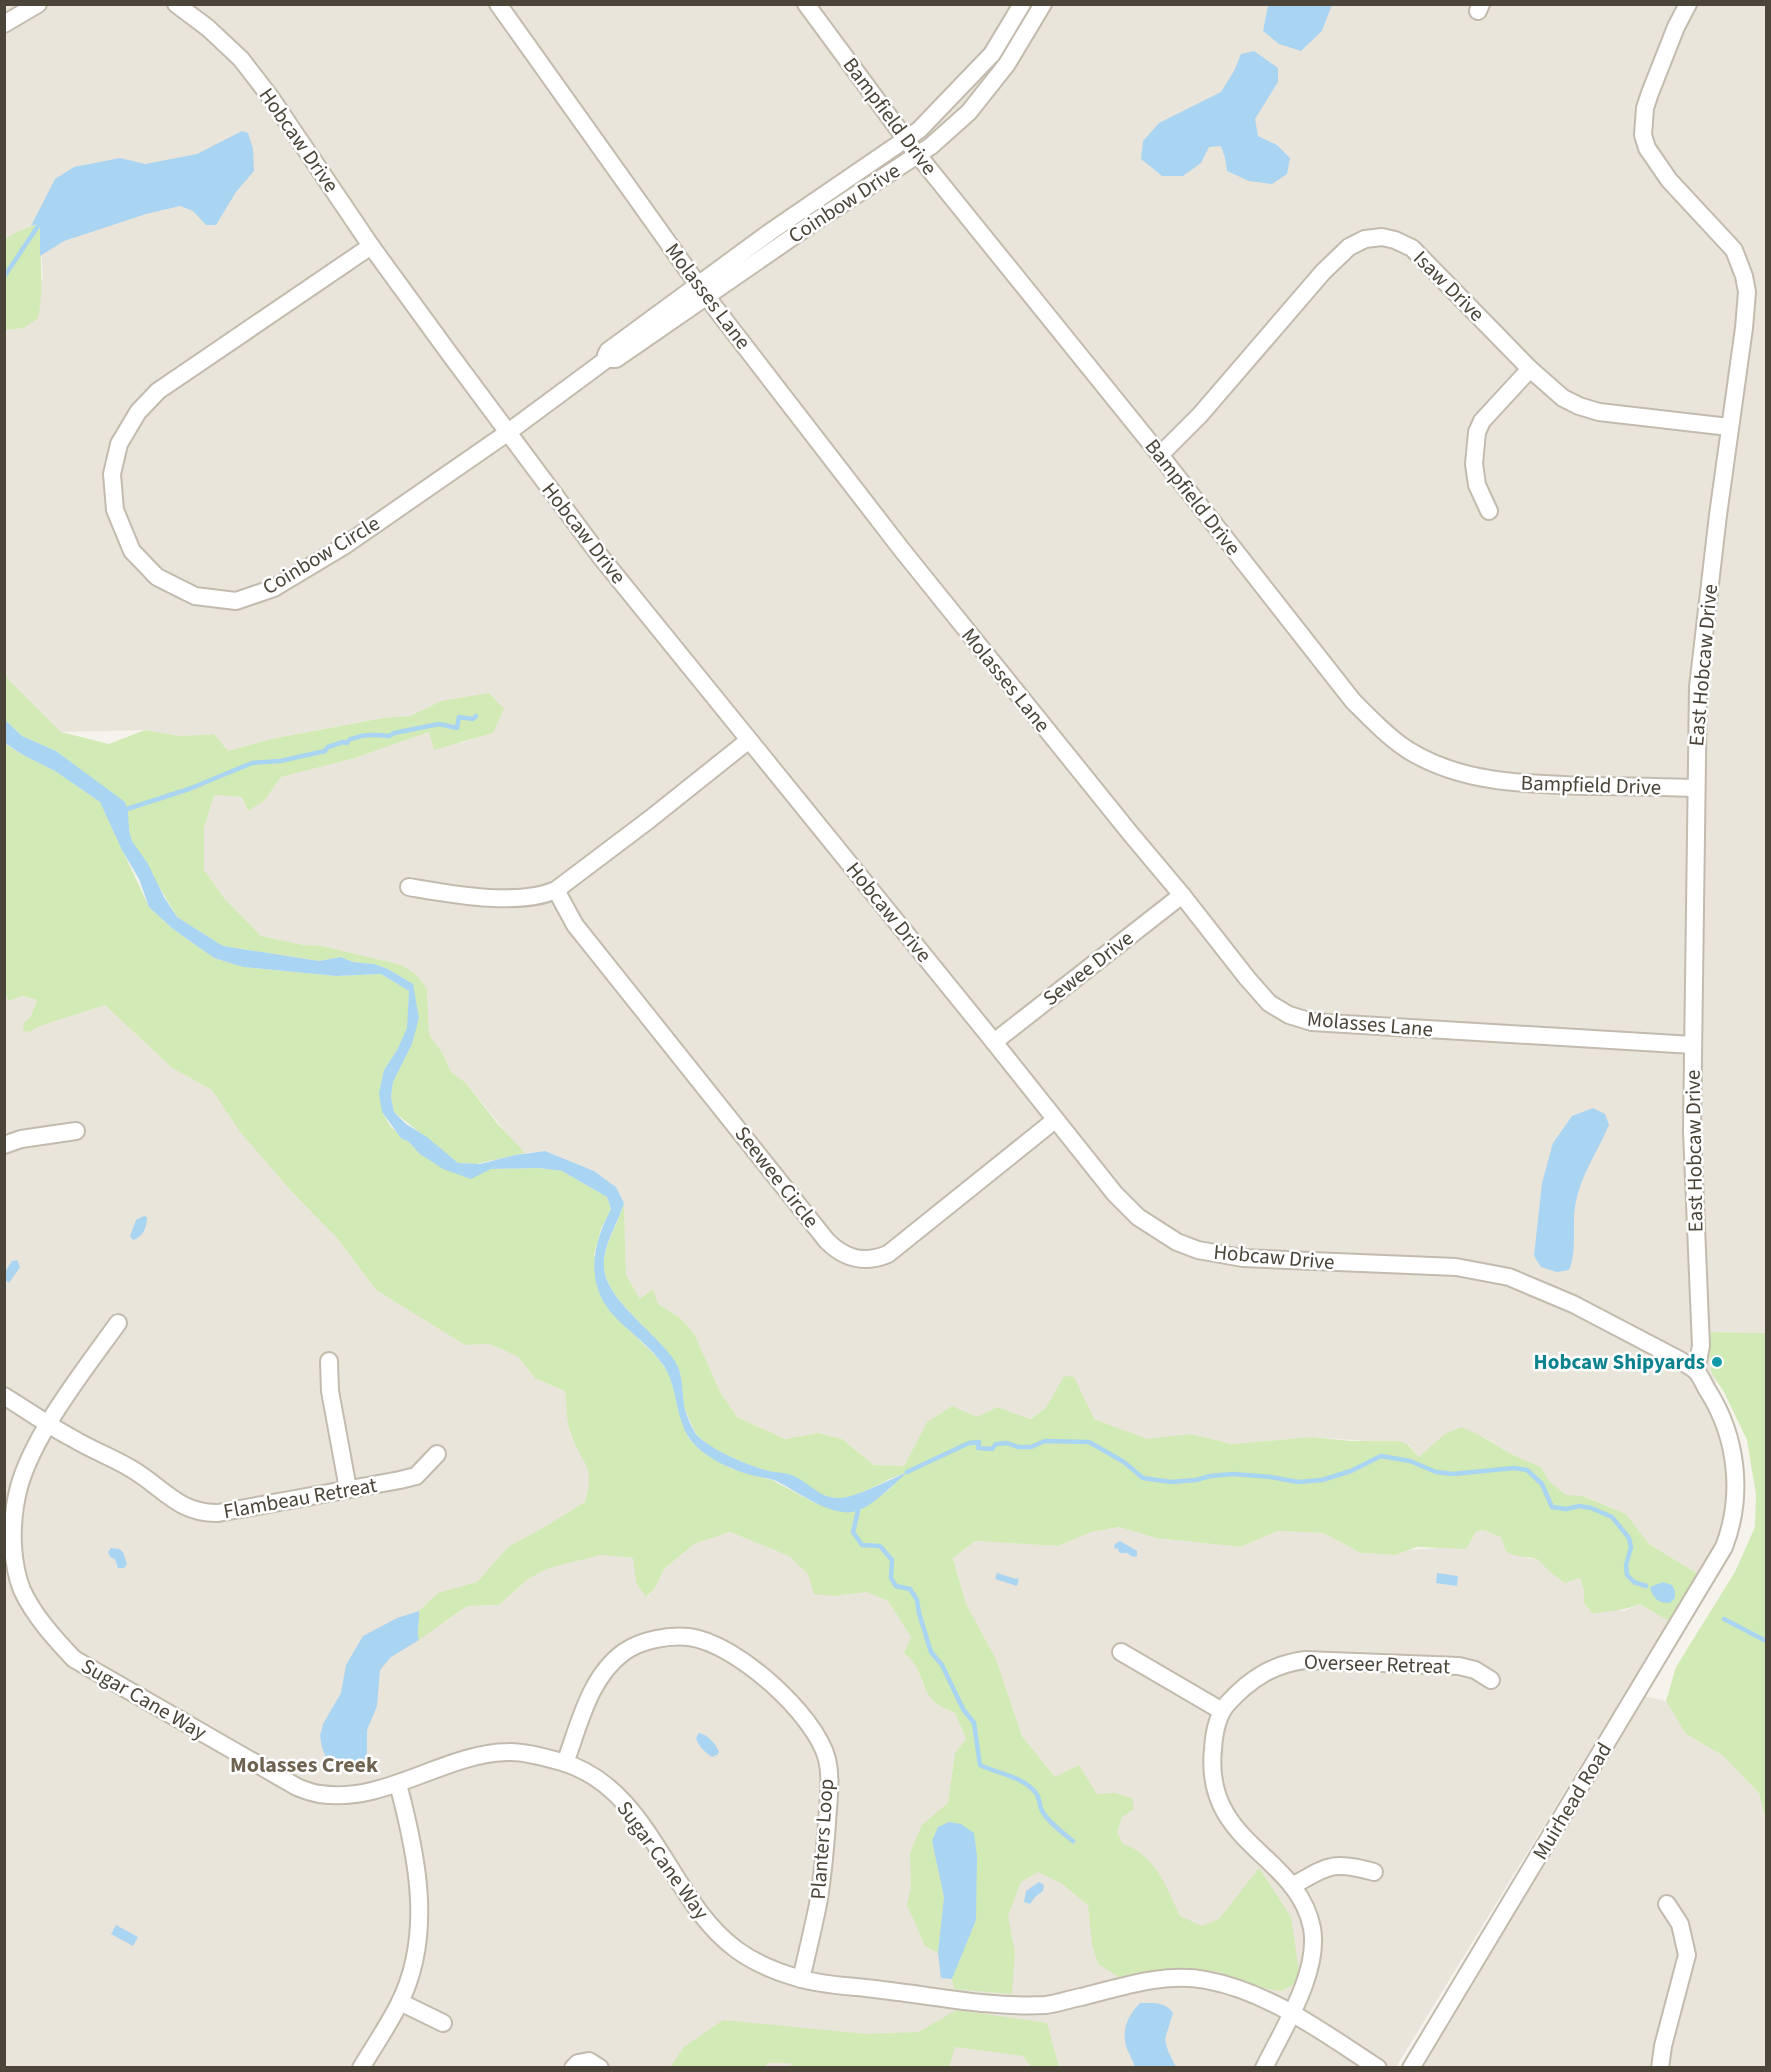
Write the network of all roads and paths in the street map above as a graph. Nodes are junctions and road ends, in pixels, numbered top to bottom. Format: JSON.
{"nodes":[{"id":1,"x":38,"y":4,"type":"edge"},
{"id":2,"x":176,"y":4,"type":"edge"},
{"id":3,"x":498,"y":4,"type":"edge"},
{"id":4,"x":806,"y":4,"type":"edge"},
{"id":5,"x":1022,"y":4,"type":"edge"},
{"id":6,"x":1043,"y":4,"type":"edge"},
{"id":7,"x":1688,"y":4,"type":"edge"},
{"id":8,"x":4,"y":24,"type":"edge"},
{"id":9,"x":906,"y":139,"type":"junction"},
{"id":10,"x":918,"y":155,"type":"junction"},
{"id":11,"x":371,"y":246,"type":"junction"},
{"id":12,"x":702,"y":290,"type":"junction"},
{"id":13,"x":1530,"y":369,"type":"junction"},
{"id":14,"x":1730,"y":427,"type":"junction"},
{"id":15,"x":507,"y":433,"type":"junction"},
{"id":16,"x":1160,"y":455,"type":"junction"},
{"id":17,"x":1488,"y":511,"type":"dead end"},
{"id":18,"x":749,"y":740,"type":"junction"},
{"id":19,"x":1695,"y":788,"type":"junction"},
{"id":20,"x":409,"y":887,"type":"dead end"},
{"id":21,"x":556,"y":890,"type":"junction"},
{"id":22,"x":1182,"y":895,"type":"junction"},
{"id":23,"x":994,"y":1042,"type":"junction"},
{"id":24,"x":1693,"y":1045,"type":"junction"},
{"id":25,"x":1055,"y":1120,"type":"junction"},
{"id":26,"x":76,"y":1131,"type":"dead end"},
{"id":27,"x":4,"y":1145,"type":"edge"},
{"id":28,"x":118,"y":1323,"type":"dead end"},
{"id":29,"x":329,"y":1361,"type":"dead end"},
{"id":30,"x":1696,"y":1371,"type":"junction"},
{"id":31,"x":4,"y":1396,"type":"edge"},
{"id":32,"x":49,"y":1423,"type":"junction"},
{"id":33,"x":437,"y":1454,"type":"dead end"},
{"id":34,"x":348,"y":1489,"type":"junction"},
{"id":35,"x":10,"y":1571,"type":"edge"},
{"id":36,"x":1121,"y":1652,"type":"dead end"},
{"id":37,"x":1491,"y":1680,"type":"dead end"},
{"id":38,"x":1222,"y":1711,"type":"junction"},
{"id":39,"x":565,"y":1763,"type":"junction"},
{"id":40,"x":398,"y":1784,"type":"junction"},
{"id":41,"x":1374,"y":1872,"type":"dead end"},
{"id":42,"x":1292,"y":1886,"type":"junction"},
{"id":43,"x":1667,"y":1904,"type":"dead end"},
{"id":44,"x":801,"y":1979,"type":"junction"},
{"id":45,"x":400,"y":2002,"type":"junction"},
{"id":46,"x":1291,"y":2012,"type":"junction"},
{"id":47,"x":443,"y":2023,"type":"dead end"},
{"id":48,"x":361,"y":2067,"type":"edge"},
{"id":49,"x":573,"y":2067,"type":"edge"},
{"id":50,"x":600,"y":2067,"type":"edge"},
{"id":51,"x":1264,"y":2067,"type":"edge"},
{"id":52,"x":1378,"y":2067,"type":"edge"},
{"id":53,"x":1412,"y":2067,"type":"edge"},
{"id":54,"x":1660,"y":2067,"type":"edge"}],
"edges":[{"from":1,"to":8,"type":"street"},
{"from":2,"to":11,"type":"street","name":"Hobcaw Drive"},
{"from":3,"to":12,"type":"street","name":"Molasses Lane"},
{"from":4,"to":9,"type":"street","name":"Bampfield Drive"},
{"from":5,"to":9,"type":"street","name":"Coinbow Drive"},
{"from":6,"to":10,"type":"street","name":"Coinbow Drive"},
{"from":7,"to":14,"type":"street","name":"East Hobcaw Drive"},
{"from":9,"to":10,"type":"street","name":"Bampfield Drive"},
{"from":9,"to":12,"type":"street","name":"Coinbow Drive"},
{"from":10,"to":12,"type":"street","name":"Coinbow Drive"},
{"from":10,"to":16,"type":"street","name":"Bampfield Drive"},
{"from":11,"to":15,"type":"street","name":"Hobcaw Drive"},
{"from":11,"to":15,"type":"street","name":"Coinbow Circle"},
{"from":12,"to":15,"type":"street","name":"Coinbow Drive"},
{"from":12,"to":22,"type":"street","name":"Molasses Lane"},
{"from":13,"to":14,"type":"street","name":"Isaw Drive"},
{"from":13,"to":16,"type":"street","name":"Isaw Drive"},
{"from":13,"to":17,"type":"street"},
{"from":14,"to":19,"type":"street","name":"East Hobcaw Drive"},
{"from":15,"to":18,"type":"street","name":"Hobcaw Drive"},
{"from":16,"to":19,"type":"street","name":"Bampfield Drive"},
{"from":18,"to":21,"type":"street"},
{"from":18,"to":23,"type":"street","name":"Hobcaw Drive"},
{"from":19,"to":24,"type":"street","name":"East Hobcaw Drive"},
{"from":20,"to":21,"type":"street"},
{"from":21,"to":25,"type":"street","name":"Seewee Circle"},
{"from":22,"to":23,"type":"street","name":"Sewee Drive"},
{"from":22,"to":24,"type":"street","name":"Molasses Lane"},
{"from":23,"to":25,"type":"street","name":"Hobcaw Drive"},
{"from":24,"to":30,"type":"street","name":"East Hobcaw Drive"},
{"from":25,"to":30,"type":"street","name":"Hobcaw Drive"},
{"from":26,"to":27,"type":"street"},
{"from":28,"to":32,"type":"street","name":"Sugar Cane Way"},
{"from":29,"to":34,"type":"street"},
{"from":30,"to":53,"type":"street","name":"Muirhead Road"},
{"from":31,"to":32,"type":"street","name":"Flambeau Retreat"},
{"from":32,"to":34,"type":"street","name":"Flambeau Retreat"},
{"from":32,"to":35,"type":"street","name":"Sugar Cane Way"},
{"from":33,"to":34,"type":"street","name":"Flambeau Retreat"},
{"from":35,"to":40,"type":"street","name":"Sugar Cane Way"},
{"from":36,"to":38,"type":"street"},
{"from":37,"to":38,"type":"street","name":"Overseer Retreat"},
{"from":38,"to":42,"type":"street","name":"Overseer Retreat"},
{"from":39,"to":40,"type":"street","name":"Sugar Cane Way"},
{"from":39,"to":44,"type":"street","name":"Sugar Cane Way"},
{"from":39,"to":44,"type":"street","name":"Planters Loop"},
{"from":40,"to":45,"type":"street"},
{"from":41,"to":42,"type":"street"},
{"from":42,"to":46,"type":"street","name":"Overseer Retreat"},
{"from":43,"to":54,"type":"street"},
{"from":44,"to":46,"type":"street","name":"Sugar Cane Way"},
{"from":45,"to":47,"type":"street"},
{"from":45,"to":48,"type":"street"},
{"from":46,"to":51,"type":"street","name":"Overseer Retreat"},
{"from":46,"to":52,"type":"street","name":"Sugar Cane Way"},
{"from":49,"to":50,"type":"street"}]}
